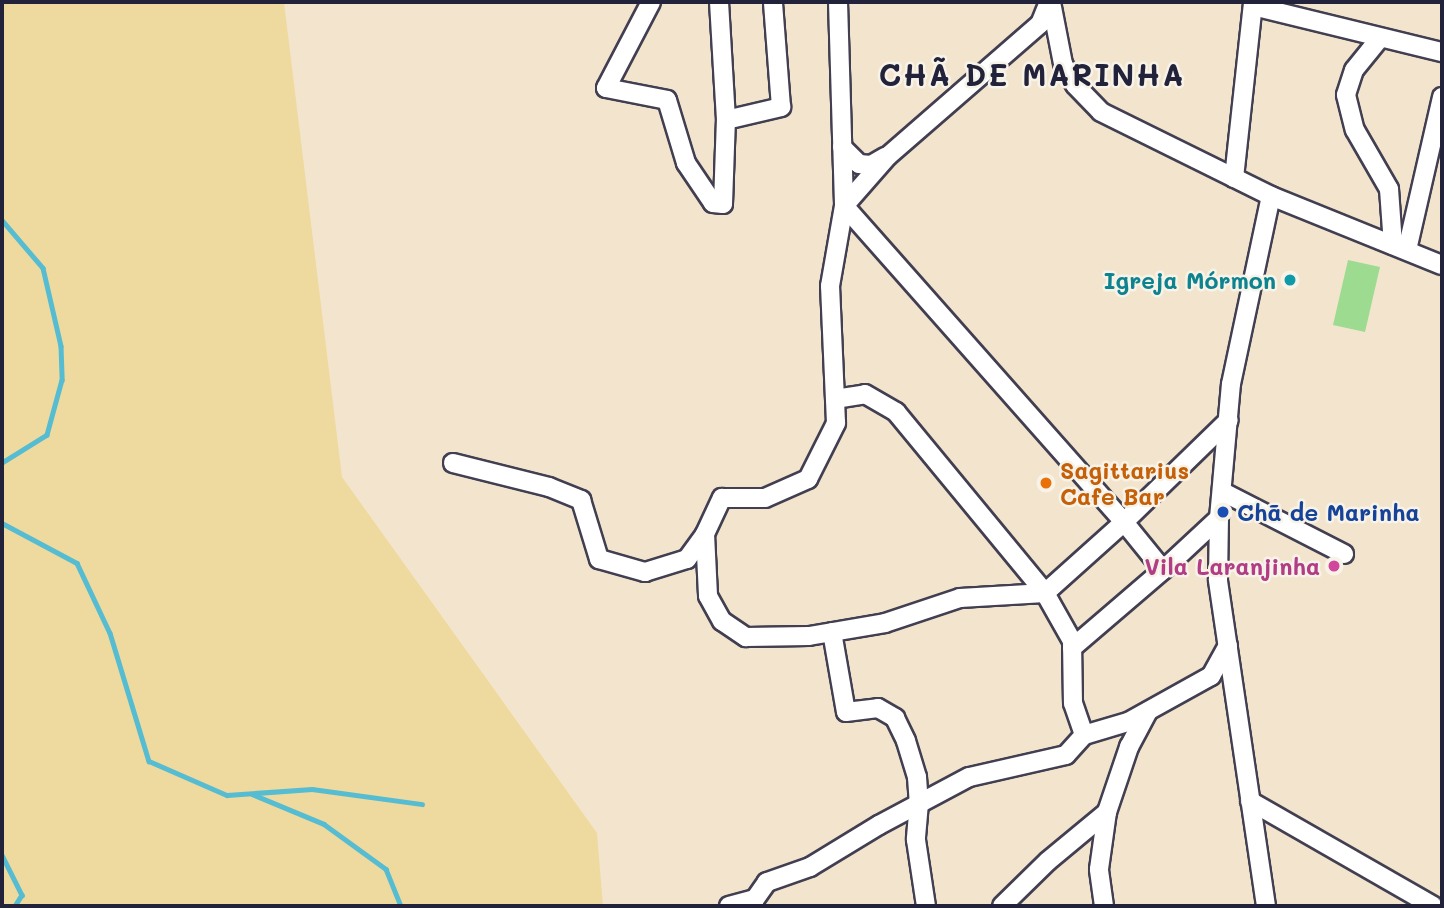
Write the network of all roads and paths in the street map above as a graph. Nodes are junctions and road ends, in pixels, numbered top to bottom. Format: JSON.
{"nodes":[{"id":1,"x":651,"y":2,"type":"edge"},
{"id":2,"x":719,"y":2,"type":"edge"},
{"id":3,"x":773,"y":2,"type":"edge"},
{"id":4,"x":838,"y":2,"type":"edge"},
{"id":5,"x":1050,"y":2,"type":"edge"},
{"id":6,"x":1252,"y":4,"type":"edge"},
{"id":7,"x":1380,"y":38,"type":"junction"},
{"id":8,"x":1442,"y":52,"type":"edge"},
{"id":9,"x":1442,"y":97,"type":"edge"},
{"id":10,"x":726,"y":120,"type":"junction"},
{"id":11,"x":842,"y":147,"type":"junction"},
{"id":12,"x":888,"y":156,"type":"junction"},
{"id":13,"x":1234,"y":177,"type":"junction"},
{"id":14,"x":1271,"y":195,"type":"junction"},
{"id":15,"x":844,"y":206,"type":"junction"},
{"id":16,"x":1400,"y":248,"type":"junction"},
{"id":17,"x":1442,"y":265,"type":"edge"},
{"id":18,"x":835,"y":400,"type":"junction"},
{"id":19,"x":1229,"y":420,"type":"junction"},
{"id":20,"x":453,"y":463,"type":"dead end"},
{"id":21,"x":1223,"y":492,"type":"junction"},
{"id":22,"x":1219,"y":518,"type":"junction"},
{"id":23,"x":1124,"y":522,"type":"junction"},
{"id":24,"x":705,"y":534,"type":"junction"},
{"id":25,"x":1344,"y":554,"type":"dead end"},
{"id":26,"x":1163,"y":570,"type":"junction"},
{"id":27,"x":1045,"y":593,"type":"junction"},
{"id":28,"x":832,"y":632,"type":"junction"},
{"id":29,"x":1228,"y":645,"type":"junction"},
{"id":30,"x":1072,"y":648,"type":"junction"},
{"id":31,"x":1148,"y":712,"type":"junction"},
{"id":32,"x":1084,"y":735,"type":"junction"},
{"id":33,"x":1250,"y":801,"type":"junction"},
{"id":34,"x":919,"y":803,"type":"junction"},
{"id":35,"x":1107,"y":812,"type":"junction"},
{"id":36,"x":729,"y":906,"type":"edge"},
{"id":37,"x":926,"y":906,"type":"edge"},
{"id":38,"x":1002,"y":906,"type":"edge"},
{"id":39,"x":1104,"y":906,"type":"edge"},
{"id":40,"x":1266,"y":906,"type":"edge"},
{"id":41,"x":1433,"y":906,"type":"edge"}],
"edges":[{"from":1,"to":10,"type":"street"},
{"from":2,"to":10,"type":"street"},
{"from":3,"to":10,"type":"street"},
{"from":4,"to":11,"type":"street"},
{"from":5,"to":12,"type":"street"},
{"from":5,"to":13,"type":"street"},
{"from":6,"to":7,"type":"street"},
{"from":6,"to":13,"type":"street"},
{"from":7,"to":8,"type":"street"},
{"from":7,"to":16,"type":"street"},
{"from":9,"to":16,"type":"street"},
{"from":11,"to":12,"type":"street"},
{"from":11,"to":15,"type":"street"},
{"from":12,"to":15,"type":"street"},
{"from":13,"to":14,"type":"street"},
{"from":14,"to":16,"type":"street"},
{"from":14,"to":19,"type":"street"},
{"from":15,"to":18,"type":"street"},
{"from":15,"to":23,"type":"street"},
{"from":16,"to":17,"type":"street"},
{"from":18,"to":24,"type":"street"},
{"from":18,"to":27,"type":"street"},
{"from":19,"to":21,"type":"street"},
{"from":19,"to":23,"type":"street"},
{"from":20,"to":24,"type":"street"},
{"from":21,"to":22,"type":"street"},
{"from":21,"to":25,"type":"street"},
{"from":22,"to":26,"type":"street"},
{"from":22,"to":29,"type":"street"},
{"from":23,"to":26,"type":"street"},
{"from":23,"to":27,"type":"street"},
{"from":24,"to":28,"type":"street"},
{"from":26,"to":30,"type":"street"},
{"from":27,"to":28,"type":"street"},
{"from":27,"to":30,"type":"street"},
{"from":28,"to":34,"type":"street"},
{"from":29,"to":31,"type":"street"},
{"from":29,"to":33,"type":"street"},
{"from":30,"to":32,"type":"street"},
{"from":31,"to":32,"type":"street"},
{"from":31,"to":35,"type":"street"},
{"from":32,"to":34,"type":"street"},
{"from":33,"to":40,"type":"street"},
{"from":33,"to":41,"type":"street"},
{"from":34,"to":36,"type":"street"},
{"from":34,"to":37,"type":"street"},
{"from":35,"to":38,"type":"street"},
{"from":35,"to":39,"type":"street"}]}
